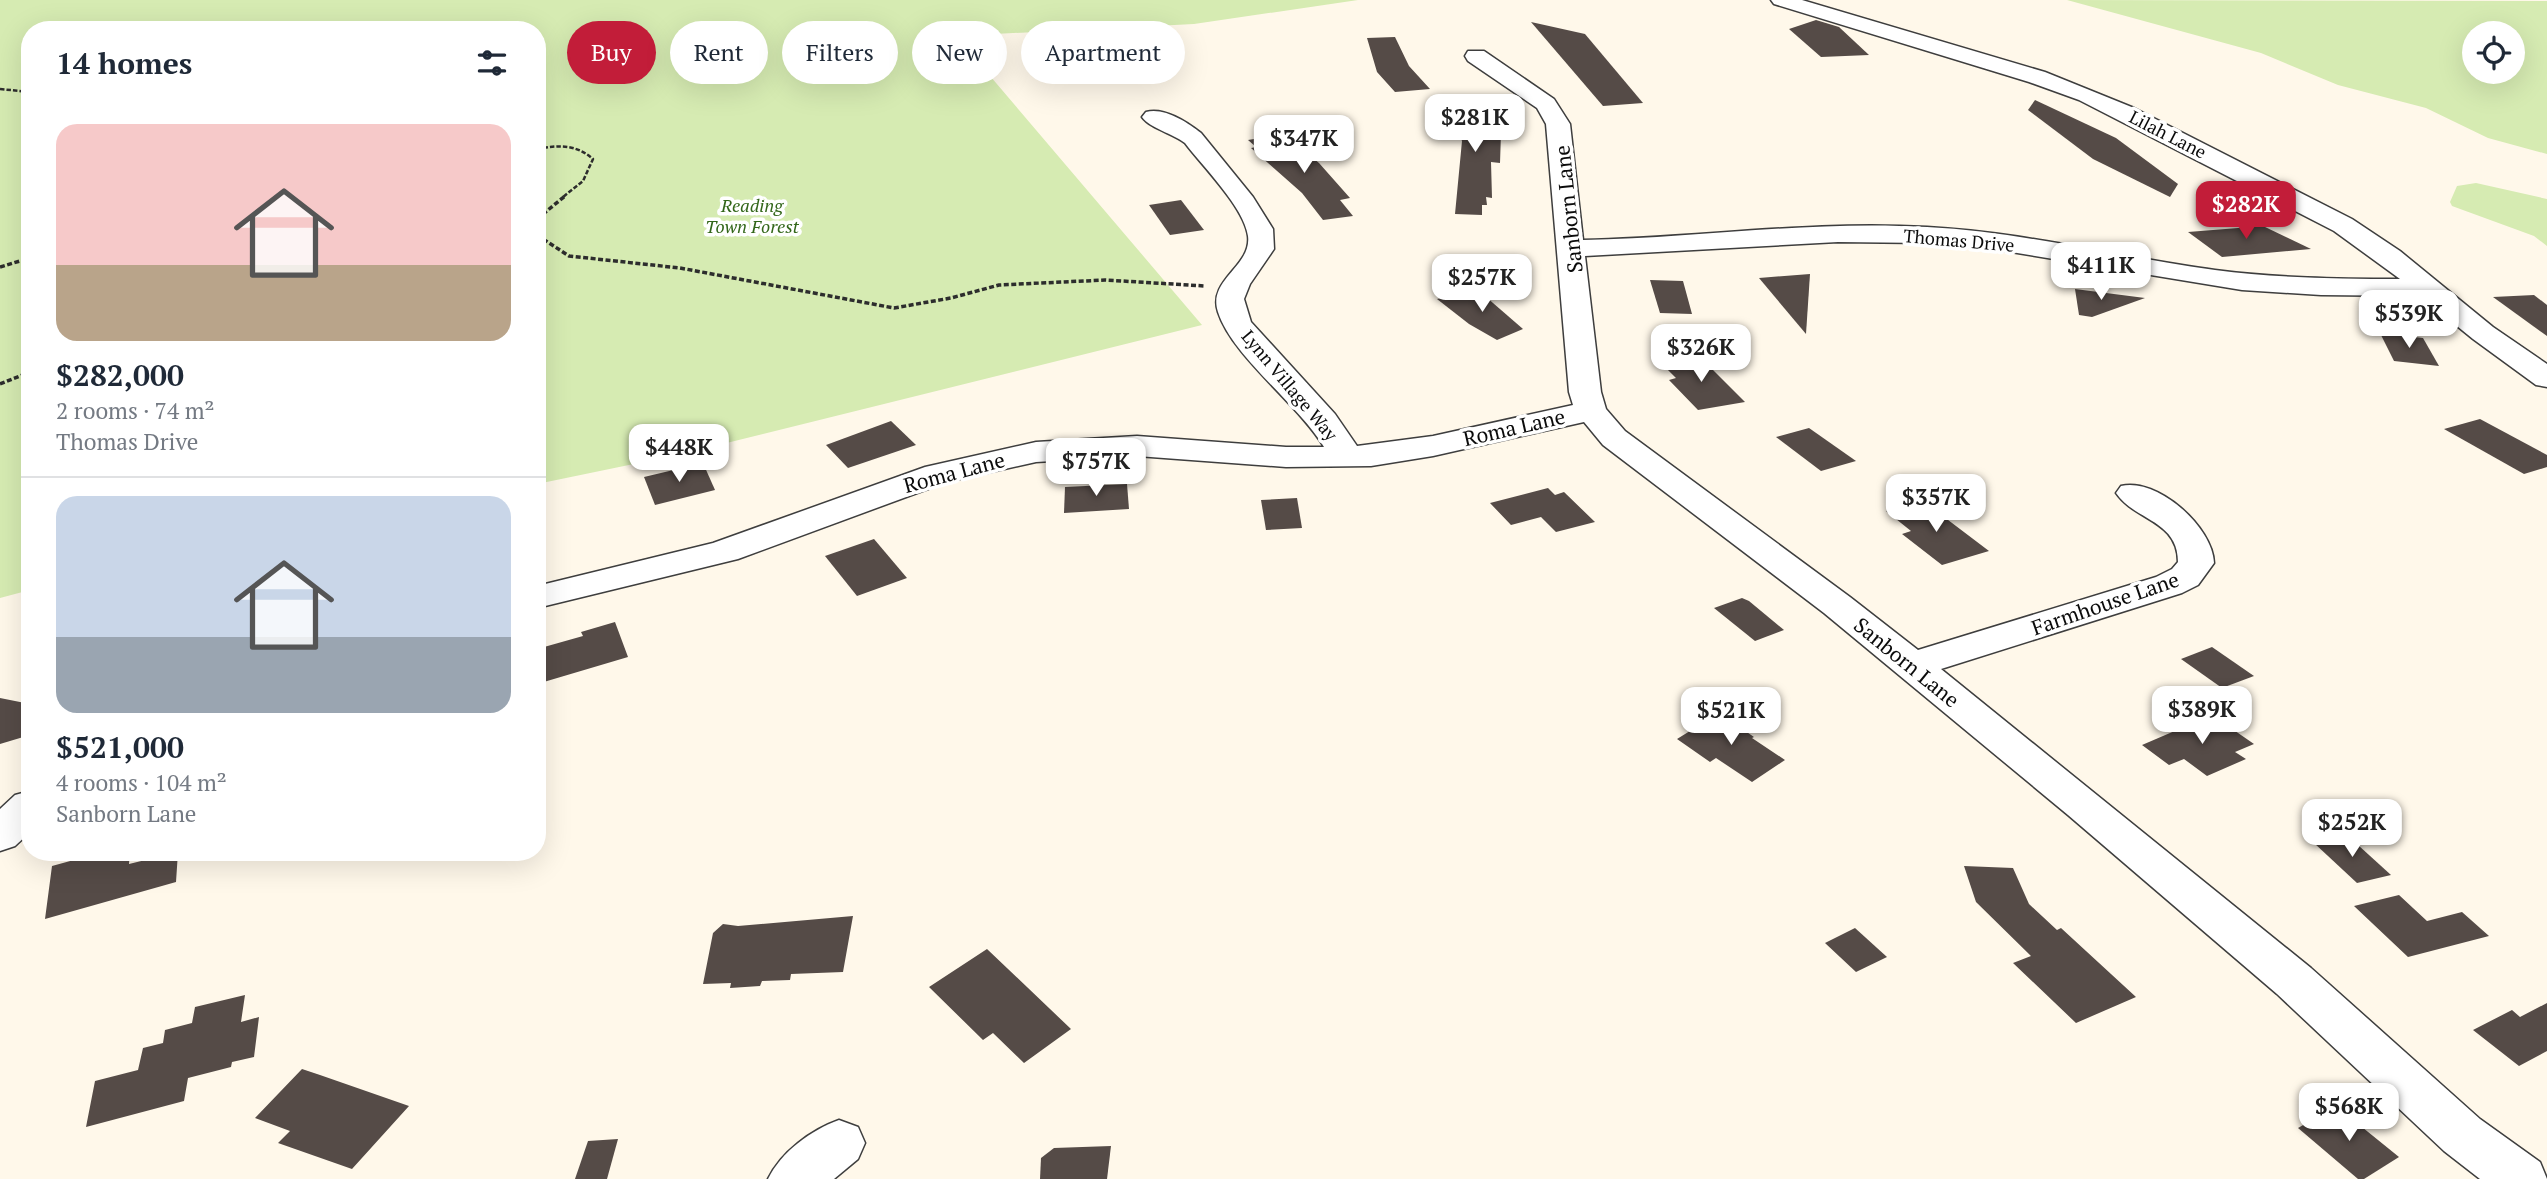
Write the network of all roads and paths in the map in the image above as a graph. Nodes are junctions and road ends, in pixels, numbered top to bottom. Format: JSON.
{"nodes":[{"id":1,"x":1781,"y":0,"type":"edge"},
{"id":2,"x":1476,"y":55,"type":"dead end"},
{"id":3,"x":0,"y":89,"type":"edge"},
{"id":4,"x":21,"y":91,"type":"edge"},
{"id":5,"x":1154,"y":117,"type":"dead end"},
{"id":6,"x":546,"y":147,"type":"edge"},
{"id":7,"x":546,"y":212,"type":"edge"},
{"id":8,"x":546,"y":241,"type":"edge"},
{"id":9,"x":1572,"y":248,"type":"junction"},
{"id":10,"x":21,"y":261,"type":"edge"},
{"id":11,"x":0,"y":267,"type":"edge"},
{"id":12,"x":1234,"y":287,"type":"junction"},
{"id":13,"x":2427,"y":287,"type":"junction"},
{"id":14,"x":21,"y":376,"type":"edge"},
{"id":15,"x":2547,"y":378,"type":"edge"},
{"id":16,"x":0,"y":384,"type":"edge"},
{"id":17,"x":1591,"y":411,"type":"junction"},
{"id":18,"x":1347,"y":457,"type":"junction"},
{"id":19,"x":2133,"y":493,"type":"dead end"},
{"id":20,"x":546,"y":595,"type":"edge"},
{"id":21,"x":1912,"y":665,"type":"junction"},
{"id":22,"x":21,"y":815,"type":"edge"},
{"id":23,"x":0,"y":835,"type":"edge"},
{"id":24,"x":839,"y":1143,"type":"dead end"},
{"id":25,"x":795,"y":1179,"type":"edge"},
{"id":26,"x":2521,"y":1179,"type":"edge"}],
"edges":[{"from":1,"to":13,"type":"street","name":"Lilah Lane"},
{"from":2,"to":9,"type":"street","name":"Sanborn Lane"},
{"from":3,"to":4,"type":"path"},
{"from":5,"to":12,"type":"street"},
{"from":6,"to":7,"type":"path"},
{"from":8,"to":12,"type":"path"},
{"from":9,"to":13,"type":"street","name":"Thomas Drive"},
{"from":9,"to":17,"type":"street","name":"Sanborn Lane"},
{"from":10,"to":11,"type":"path"},
{"from":12,"to":18,"type":"street","name":"Lynn Village Way"},
{"from":13,"to":15,"type":"street","name":"Lilah Lane"},
{"from":14,"to":16,"type":"path"},
{"from":17,"to":18,"type":"street","name":"Roma Lane"},
{"from":17,"to":21,"type":"street","name":"Sanborn Lane"},
{"from":18,"to":20,"type":"street","name":"Roma Lane"},
{"from":19,"to":21,"type":"street","name":"Farmhouse Lane"},
{"from":21,"to":26,"type":"street","name":"Sanborn Lane"},
{"from":22,"to":23,"type":"street"},
{"from":24,"to":25,"type":"street"}]}
